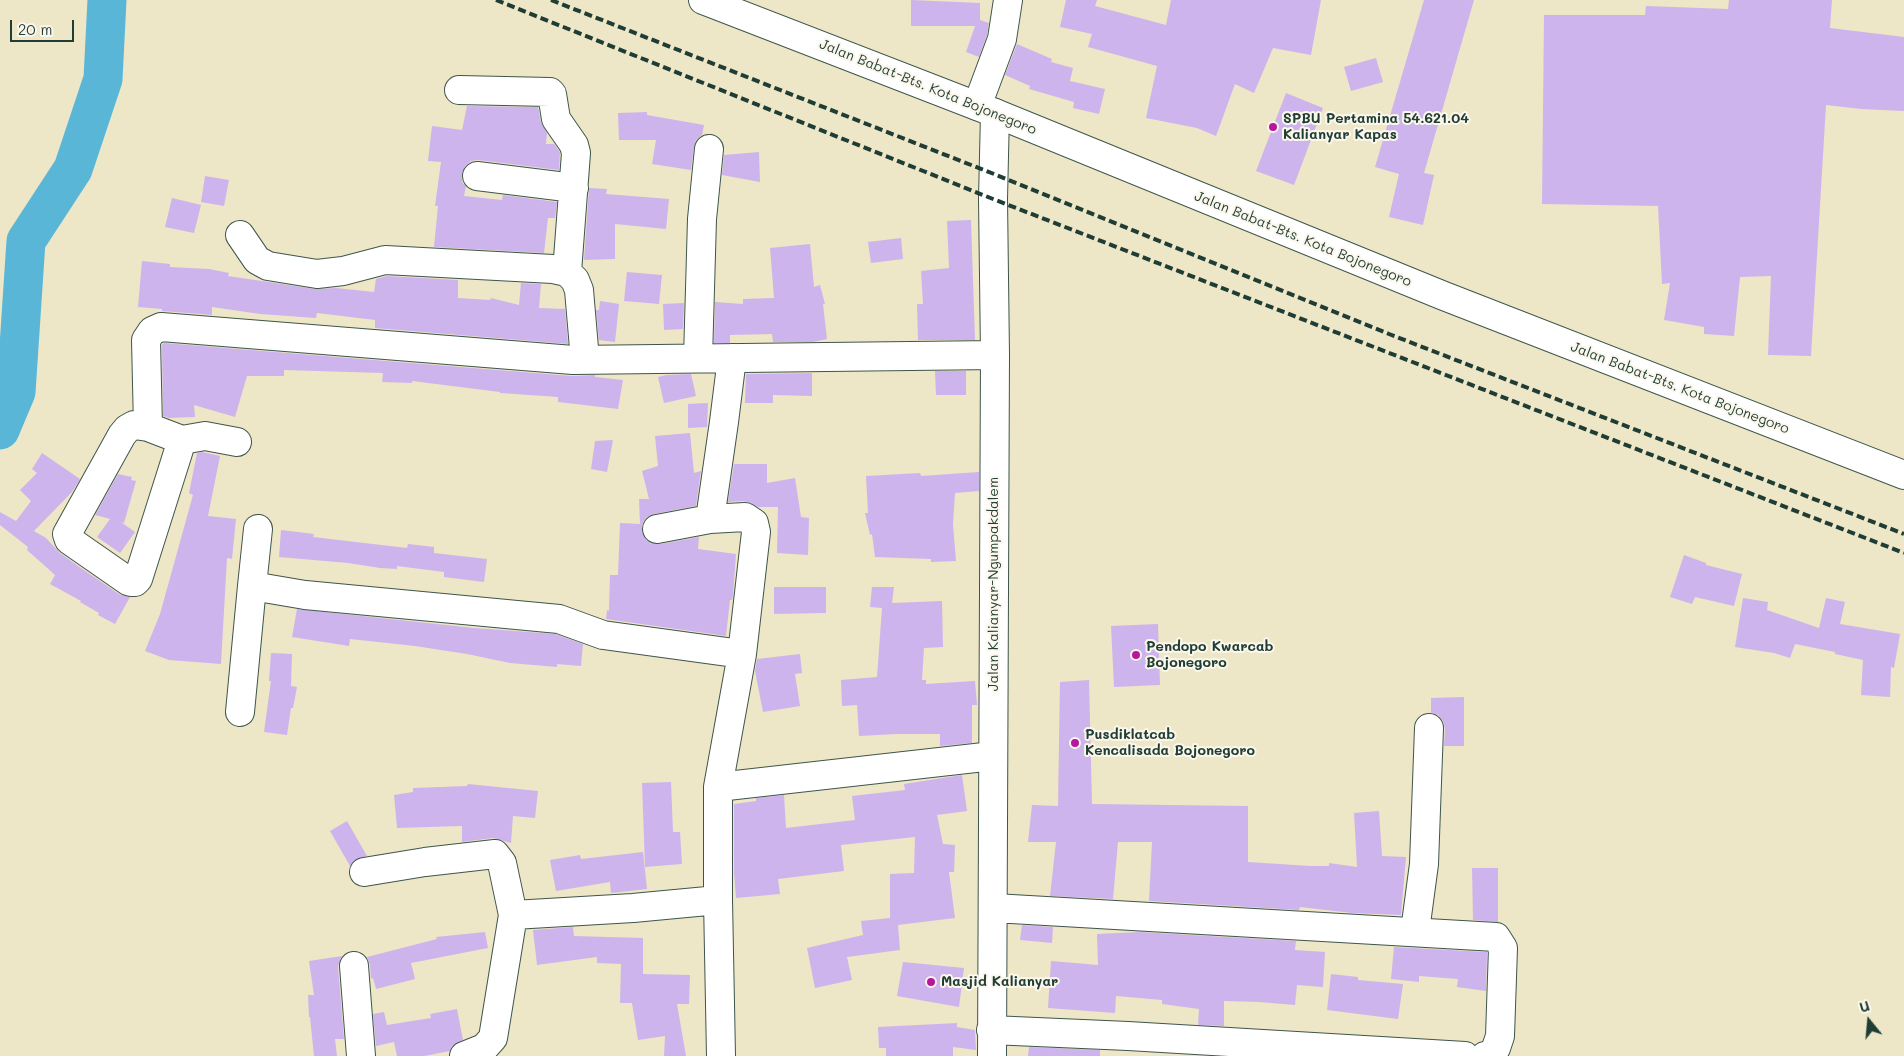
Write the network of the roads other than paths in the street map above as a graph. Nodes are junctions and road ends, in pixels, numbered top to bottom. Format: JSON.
{"nodes":[{"id":1,"x":703,"y":0,"type":"edge"},
{"id":2,"x":1008,"y":0,"type":"edge"},
{"id":3,"x":459,"y":90,"type":"dead end"},
{"id":4,"x":986,"y":109,"type":"junction"},
{"id":5,"x":710,"y":149,"type":"dead end"},
{"id":6,"x":477,"y":176,"type":"dead end"},
{"id":7,"x":574,"y":188,"type":"junction"},
{"id":8,"x":240,"y":235,"type":"dead end"},
{"id":9,"x":568,"y":272,"type":"junction"},
{"id":10,"x":995,"y":355,"type":"junction"},
{"id":11,"x":698,"y":358,"type":"junction"},
{"id":12,"x":732,"y":358,"type":"junction"},
{"id":13,"x":585,"y":360,"type":"junction"},
{"id":14,"x":148,"y":427,"type":"junction"},
{"id":15,"x":182,"y":440,"type":"junction"},
{"id":16,"x":237,"y":442,"type":"dead end"},
{"id":17,"x":1904,"y":475,"type":"edge"},
{"id":18,"x":710,"y":518,"type":"junction"},
{"id":19,"x":258,"y":529,"type":"dead end"},
{"id":20,"x":657,"y":529,"type":"dead end"},
{"id":21,"x":252,"y":586,"type":"junction"},
{"id":22,"x":742,"y":654,"type":"junction"},
{"id":23,"x":240,"y":712,"type":"dead end"},
{"id":24,"x":1429,"y":728,"type":"dead end"},
{"id":25,"x":993,"y":756,"type":"junction"},
{"id":26,"x":718,"y":787,"type":"junction"},
{"id":27,"x":364,"y":872,"type":"dead end"},
{"id":28,"x":718,"y":900,"type":"junction"},
{"id":29,"x":994,"y":908,"type":"junction"},
{"id":30,"x":513,"y":915,"type":"junction"},
{"id":31,"x":1415,"y":931,"type":"junction"},
{"id":32,"x":354,"y":966,"type":"dead end"},
{"id":33,"x":992,"y":1043,"type":"edge"},
{"id":34,"x":361,"y":1056,"type":"edge"},
{"id":35,"x":464,"y":1056,"type":"edge"},
{"id":36,"x":721,"y":1056,"type":"edge"},
{"id":37,"x":1465,"y":1056,"type":"edge"},
{"id":38,"x":1486,"y":1056,"type":"edge"}],
"edges":[{"from":1,"to":4,"type":"main road","name":"Jalan Babat-Bts. Kota Bojonegoro"},
{"from":2,"to":4,"type":"main road","name":"Jalan Kalianyar-Ngumpakdalem"},
{"from":3,"to":7,"type":"main road"},
{"from":4,"to":10,"type":"main road","name":"Jalan Kalianyar-Ngumpakdalem"},
{"from":4,"to":17,"type":"main road","name":"Jalan Babat-Bts. Kota Bojonegoro"},
{"from":5,"to":11,"type":"main road"},
{"from":6,"to":7,"type":"main road"},
{"from":7,"to":9,"type":"main road"},
{"from":8,"to":9,"type":"main road"},
{"from":9,"to":13,"type":"main road"},
{"from":10,"to":12,"type":"main road"},
{"from":10,"to":25,"type":"main road","name":"Jalan Kalianyar-Ngumpakdalem"},
{"from":11,"to":12,"type":"main road"},
{"from":11,"to":13,"type":"main road"},
{"from":12,"to":18,"type":"main road"},
{"from":13,"to":14,"type":"main road"},
{"from":14,"to":15,"type":"main road"},
{"from":14,"to":15,"type":"main road"},
{"from":15,"to":16,"type":"main road"},
{"from":18,"to":20,"type":"main road"},
{"from":18,"to":22,"type":"main road"},
{"from":19,"to":21,"type":"main road"},
{"from":21,"to":22,"type":"main road"},
{"from":21,"to":23,"type":"main road"},
{"from":22,"to":26,"type":"main road"},
{"from":24,"to":31,"type":"main road"},
{"from":25,"to":26,"type":"main road"},
{"from":25,"to":29,"type":"main road","name":"Jalan Kalianyar-Ngumpakdalem"},
{"from":26,"to":28,"type":"main road"},
{"from":27,"to":30,"type":"main road"},
{"from":28,"to":30,"type":"main road"},
{"from":28,"to":36,"type":"main road"},
{"from":29,"to":31,"type":"main road"},
{"from":29,"to":33,"type":"main road","name":"Jalan Kalianyar-Ngumpakdalem"},
{"from":30,"to":35,"type":"main road"},
{"from":31,"to":38,"type":"main road"},
{"from":32,"to":34,"type":"main road"},
{"from":33,"to":37,"type":"main road"}]}
